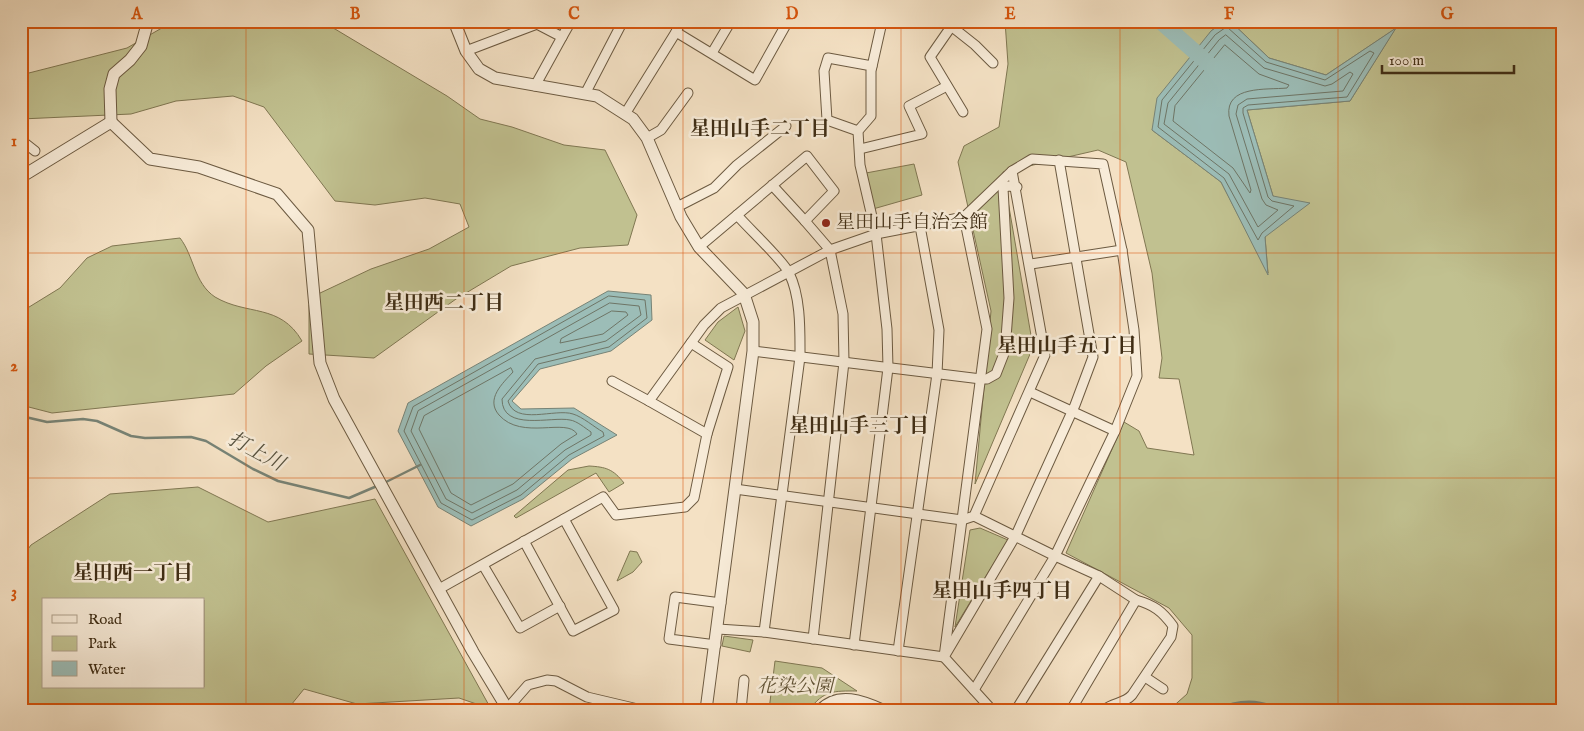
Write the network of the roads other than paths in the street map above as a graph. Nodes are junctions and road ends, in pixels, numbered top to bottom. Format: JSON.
{"nodes":[{"id":1,"x":148,"y":21,"type":"edge"},
{"id":2,"x":454,"y":21,"type":"edge"},
{"id":3,"x":571,"y":21,"type":"edge"},
{"id":4,"x":623,"y":21,"type":"edge"},
{"id":5,"x":681,"y":21,"type":"edge"},
{"id":6,"x":731,"y":21,"type":"edge"},
{"id":7,"x":788,"y":21,"type":"edge"},
{"id":8,"x":882,"y":21,"type":"edge"},
{"id":9,"x":536,"y":23,"type":"edge"},
{"id":10,"x":953,"y":24,"type":"edge"},
{"id":11,"x":676,"y":32,"type":"junction"},
{"id":12,"x":562,"y":37,"type":"junction"},
{"id":13,"x":466,"y":51,"type":"junction"},
{"id":14,"x":712,"y":53,"type":"junction"},
{"id":15,"x":993,"y":63,"type":"dead end"},
{"id":16,"x":872,"y":66,"type":"junction"},
{"id":17,"x":535,"y":86,"type":"junction"},
{"id":18,"x":947,"y":86,"type":"junction"},
{"id":19,"x":688,"y":93,"type":"dead end"},
{"id":20,"x":585,"y":94,"type":"junction"},
{"id":21,"x":963,"y":112,"type":"dead end"},
{"id":22,"x":625,"y":114,"type":"junction"},
{"id":23,"x":111,"y":122,"type":"junction"},
{"id":24,"x":786,"y":126,"type":"dead end"},
{"id":25,"x":858,"y":131,"type":"junction"},
{"id":26,"x":647,"y":138,"type":"junction"},
{"id":27,"x":21,"y":140,"type":"edge"},
{"id":28,"x":860,"y":149,"type":"junction"},
{"id":29,"x":35,"y":152,"type":"dead end"},
{"id":30,"x":1059,"y":160,"type":"junction"},
{"id":31,"x":1012,"y":171,"type":"junction"},
{"id":32,"x":21,"y":177,"type":"edge"},
{"id":33,"x":772,"y":185,"type":"junction"},
{"id":34,"x":1017,"y":187,"type":"junction"},
{"id":35,"x":677,"y":207,"type":"junction"},
{"id":36,"x":737,"y":215,"type":"junction"},
{"id":37,"x":964,"y":217,"type":"junction"},
{"id":38,"x":805,"y":221,"type":"junction"},
{"id":39,"x":920,"y":226,"type":"junction"},
{"id":40,"x":876,"y":234,"type":"junction"},
{"id":41,"x":699,"y":246,"type":"junction"},
{"id":42,"x":830,"y":250,"type":"junction"},
{"id":43,"x":1122,"y":250,"type":"junction"},
{"id":44,"x":1077,"y":259,"type":"junction"},
{"id":45,"x":1031,"y":264,"type":"junction"},
{"id":46,"x":789,"y":272,"type":"junction"},
{"id":47,"x":744,"y":294,"type":"junction"},
{"id":48,"x":691,"y":343,"type":"junction"},
{"id":49,"x":753,"y":351,"type":"junction"},
{"id":50,"x":800,"y":357,"type":"junction"},
{"id":51,"x":844,"y":362,"type":"junction"},
{"id":52,"x":888,"y":368,"type":"junction"},
{"id":53,"x":937,"y":374,"type":"junction"},
{"id":54,"x":981,"y":379,"type":"junction"},
{"id":55,"x":612,"y":381,"type":"dead end"},
{"id":56,"x":1030,"y":392,"type":"junction"},
{"id":57,"x":649,"y":401,"type":"junction"},
{"id":58,"x":1072,"y":411,"type":"junction"},
{"id":59,"x":1115,"y":431,"type":"junction"},
{"id":60,"x":707,"y":434,"type":"junction"},
{"id":61,"x":735,"y":489,"type":"junction"},
{"id":62,"x":781,"y":495,"type":"junction"},
{"id":63,"x":828,"y":502,"type":"junction"},
{"id":64,"x":870,"y":507,"type":"junction"},
{"id":65,"x":917,"y":513,"type":"junction"},
{"id":66,"x":974,"y":516,"type":"junction"},
{"id":67,"x":564,"y":518,"type":"junction"},
{"id":68,"x":962,"y":520,"type":"junction"},
{"id":69,"x":1016,"y":535,"type":"junction"},
{"id":70,"x":524,"y":541,"type":"junction"},
{"id":71,"x":1055,"y":556,"type":"junction"},
{"id":72,"x":483,"y":565,"type":"junction"},
{"id":73,"x":1099,"y":576,"type":"junction"},
{"id":74,"x":439,"y":589,"type":"junction"},
{"id":75,"x":1136,"y":600,"type":"junction"},
{"id":76,"x":721,"y":603,"type":"junction"},
{"id":77,"x":560,"y":606,"type":"junction"},
{"id":78,"x":718,"y":629,"type":"junction"},
{"id":79,"x":764,"y":632,"type":"junction"},
{"id":80,"x":812,"y":639,"type":"junction"},
{"id":81,"x":716,"y":645,"type":"junction"},
{"id":82,"x":854,"y":645,"type":"junction"},
{"id":83,"x":898,"y":651,"type":"junction"},
{"id":84,"x":944,"y":658,"type":"junction"},
{"id":85,"x":1144,"y":677,"type":"junction"},
{"id":86,"x":744,"y":680,"type":"dead end"},
{"id":87,"x":1163,"y":689,"type":"dead end"},
{"id":88,"x":974,"y":690,"type":"junction"},
{"id":89,"x":603,"y":706,"type":"edge"},
{"id":90,"x":873,"y":707,"type":"edge"},
{"id":91,"x":508,"y":709,"type":"edge"},
{"id":92,"x":642,"y":710,"type":"edge"},
{"id":93,"x":706,"y":710,"type":"edge"},
{"id":94,"x":741,"y":710,"type":"edge"},
{"id":95,"x":819,"y":710,"type":"edge"},
{"id":96,"x":885,"y":710,"type":"edge"},
{"id":97,"x":992,"y":710,"type":"edge"},
{"id":98,"x":1016,"y":710,"type":"edge"},
{"id":99,"x":1071,"y":710,"type":"edge"},
{"id":100,"x":1104,"y":710,"type":"edge"}],
"edges":[{"from":1,"to":23,"type":"street"},
{"from":2,"to":13,"type":"street"},
{"from":3,"to":12,"type":"street"},
{"from":4,"to":20,"type":"street"},
{"from":5,"to":11,"type":"street"},
{"from":6,"to":14,"type":"street"},
{"from":7,"to":14,"type":"street"},
{"from":8,"to":16,"type":"street"},
{"from":9,"to":12,"type":"street"},
{"from":9,"to":13,"type":"street"},
{"from":10,"to":15,"type":"street"},
{"from":10,"to":18,"type":"street"},
{"from":11,"to":14,"type":"street"},
{"from":11,"to":22,"type":"street"},
{"from":12,"to":17,"type":"street"},
{"from":13,"to":17,"type":"street"},
{"from":16,"to":25,"type":"street"},
{"from":16,"to":25,"type":"street"},
{"from":17,"to":20,"type":"street"},
{"from":18,"to":21,"type":"street"},
{"from":18,"to":28,"type":"street"},
{"from":19,"to":26,"type":"street"},
{"from":20,"to":22,"type":"street"},
{"from":22,"to":26,"type":"street"},
{"from":23,"to":32,"type":"street"},
{"from":23,"to":74,"type":"street"},
{"from":24,"to":35,"type":"street"},
{"from":25,"to":28,"type":"street"},
{"from":26,"to":35,"type":"street"},
{"from":27,"to":29,"type":"street"},
{"from":28,"to":40,"type":"street"},
{"from":30,"to":31,"type":"street"},
{"from":30,"to":43,"type":"street"},
{"from":30,"to":44,"type":"street"},
{"from":31,"to":34,"type":"street"},
{"from":31,"to":37,"type":"street"},
{"from":33,"to":36,"type":"street"},
{"from":33,"to":38,"type":"street"},
{"from":33,"to":38,"type":"street"},
{"from":34,"to":45,"type":"street"},
{"from":34,"to":54,"type":"street"},
{"from":35,"to":41,"type":"street"},
{"from":36,"to":41,"type":"street"},
{"from":36,"to":46,"type":"street"},
{"from":37,"to":39,"type":"street"},
{"from":37,"to":54,"type":"street"},
{"from":38,"to":42,"type":"street"},
{"from":39,"to":40,"type":"street"},
{"from":39,"to":53,"type":"street"},
{"from":40,"to":42,"type":"street"},
{"from":40,"to":52,"type":"street"},
{"from":41,"to":47,"type":"street"},
{"from":42,"to":46,"type":"street"},
{"from":42,"to":51,"type":"street"},
{"from":43,"to":44,"type":"street"},
{"from":43,"to":59,"type":"street"},
{"from":44,"to":45,"type":"street"},
{"from":44,"to":58,"type":"street"},
{"from":45,"to":56,"type":"street"},
{"from":46,"to":47,"type":"street"},
{"from":46,"to":50,"type":"street"},
{"from":47,"to":48,"type":"street"},
{"from":47,"to":49,"type":"street"},
{"from":48,"to":57,"type":"street"},
{"from":48,"to":60,"type":"street"},
{"from":49,"to":50,"type":"street"},
{"from":49,"to":61,"type":"street"},
{"from":50,"to":51,"type":"street"},
{"from":50,"to":62,"type":"street"},
{"from":51,"to":52,"type":"street"},
{"from":51,"to":63,"type":"street"},
{"from":52,"to":53,"type":"street"},
{"from":52,"to":64,"type":"street"},
{"from":53,"to":54,"type":"street"},
{"from":53,"to":65,"type":"street"},
{"from":54,"to":68,"type":"street"},
{"from":55,"to":57,"type":"street"},
{"from":56,"to":58,"type":"street"},
{"from":56,"to":66,"type":"street"},
{"from":57,"to":60,"type":"street"},
{"from":58,"to":59,"type":"street"},
{"from":58,"to":69,"type":"street"},
{"from":59,"to":71,"type":"street"},
{"from":60,"to":67,"type":"street"},
{"from":61,"to":62,"type":"street"},
{"from":61,"to":76,"type":"street"},
{"from":62,"to":63,"type":"street"},
{"from":62,"to":79,"type":"street"},
{"from":63,"to":64,"type":"street"},
{"from":63,"to":80,"type":"street"},
{"from":64,"to":65,"type":"street"},
{"from":64,"to":82,"type":"street"},
{"from":65,"to":68,"type":"street"},
{"from":65,"to":83,"type":"street"},
{"from":66,"to":68,"type":"street"},
{"from":66,"to":69,"type":"street"},
{"from":67,"to":70,"type":"street"},
{"from":67,"to":77,"type":"street"},
{"from":68,"to":84,"type":"street"},
{"from":69,"to":71,"type":"street"},
{"from":69,"to":84,"type":"street"},
{"from":70,"to":72,"type":"street"},
{"from":70,"to":77,"type":"street"},
{"from":71,"to":73,"type":"street"},
{"from":71,"to":88,"type":"street"},
{"from":72,"to":74,"type":"street"},
{"from":72,"to":77,"type":"street"},
{"from":73,"to":75,"type":"street"},
{"from":73,"to":98,"type":"street"},
{"from":74,"to":91,"type":"street"},
{"from":75,"to":85,"type":"street"},
{"from":75,"to":99,"type":"street"},
{"from":76,"to":78,"type":"street"},
{"from":76,"to":81,"type":"street"},
{"from":78,"to":79,"type":"street"},
{"from":78,"to":81,"type":"street"},
{"from":79,"to":80,"type":"street"},
{"from":80,"to":82,"type":"street"},
{"from":81,"to":93,"type":"street"},
{"from":82,"to":83,"type":"street"},
{"from":83,"to":84,"type":"street"},
{"from":84,"to":88,"type":"street"},
{"from":85,"to":87,"type":"street"},
{"from":85,"to":100,"type":"street"},
{"from":86,"to":94,"type":"street"},
{"from":88,"to":97,"type":"street"},
{"from":89,"to":91,"type":"street"},
{"from":89,"to":92,"type":"street"},
{"from":90,"to":95,"type":"street"},
{"from":90,"to":96,"type":"street"}]}
